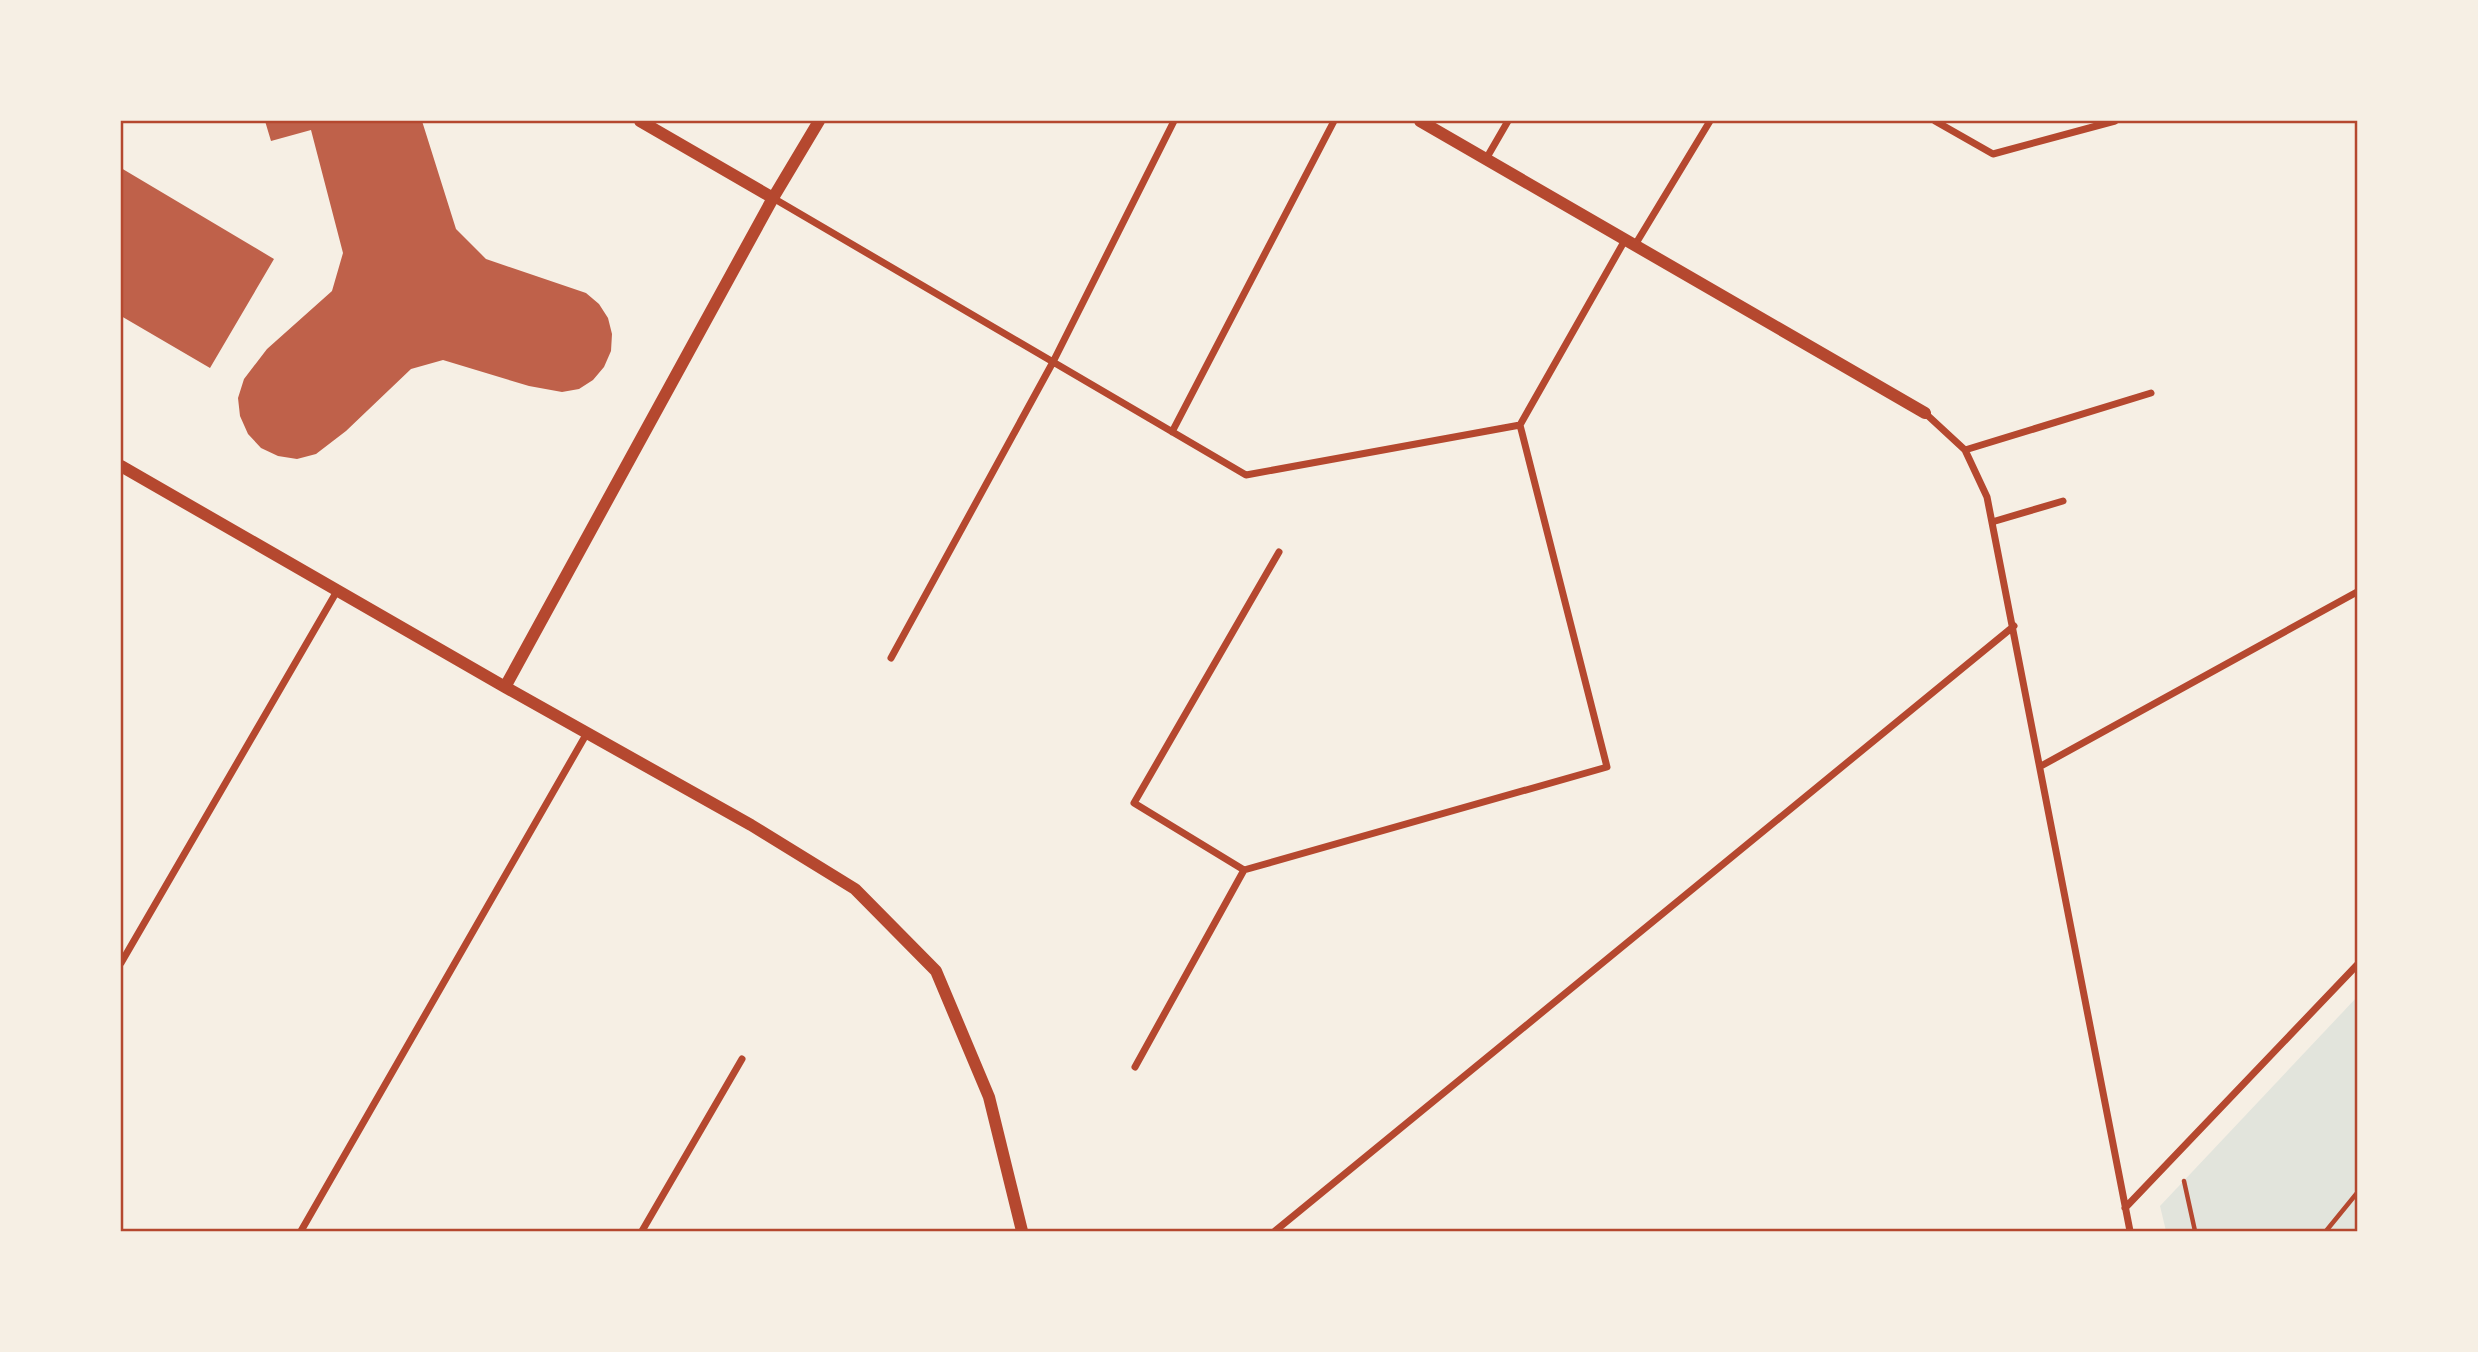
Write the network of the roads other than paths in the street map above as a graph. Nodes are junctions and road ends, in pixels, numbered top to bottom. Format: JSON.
{"nodes":[{"id":1,"x":640,"y":121,"type":"edge"},
{"id":2,"x":819,"y":121,"type":"edge"},
{"id":3,"x":1174,"y":121,"type":"edge"},
{"id":4,"x":1334,"y":121,"type":"edge"},
{"id":5,"x":1420,"y":121,"type":"edge"},
{"id":6,"x":1508,"y":121,"type":"edge"},
{"id":7,"x":1710,"y":121,"type":"edge"},
{"id":8,"x":1935,"y":121,"type":"edge"},
{"id":9,"x":2115,"y":121,"type":"edge"},
{"id":10,"x":1486,"y":159,"type":"junction"},
{"id":11,"x":773,"y":198,"type":"junction"},
{"id":12,"x":1631,"y":243,"type":"junction"},
{"id":13,"x":1053,"y":362,"type":"junction"},
{"id":14,"x":2151,"y":393,"type":"dead end"},
{"id":15,"x":1925,"y":413,"type":"joint"},
{"id":16,"x":1520,"y":425,"type":"junction"},
{"id":17,"x":1172,"y":432,"type":"junction"},
{"id":18,"x":1965,"y":450,"type":"junction"},
{"id":19,"x":121,"y":466,"type":"edge"},
{"id":20,"x":2063,"y":501,"type":"dead end"},
{"id":21,"x":1992,"y":522,"type":"junction"},
{"id":22,"x":1279,"y":552,"type":"dead end"},
{"id":23,"x":337,"y":591,"type":"junction"},
{"id":24,"x":2357,"y":592,"type":"edge"},
{"id":25,"x":2014,"y":626,"type":"junction"},
{"id":26,"x":891,"y":658,"type":"dead end"},
{"id":27,"x":505,"y":687,"type":"junction"},
{"id":28,"x":587,"y":733,"type":"junction"},
{"id":29,"x":2041,"y":766,"type":"junction"},
{"id":30,"x":1244,"y":870,"type":"junction"},
{"id":31,"x":121,"y":962,"type":"edge"},
{"id":32,"x":2357,"y":965,"type":"edge"},
{"id":33,"x":742,"y":1059,"type":"dead end"},
{"id":34,"x":1135,"y":1067,"type":"dead end"},
{"id":35,"x":2125,"y":1208,"type":"junction"},
{"id":36,"x":301,"y":1231,"type":"edge"},
{"id":37,"x":642,"y":1231,"type":"edge"},
{"id":38,"x":1022,"y":1231,"type":"edge"},
{"id":39,"x":1275,"y":1231,"type":"edge"},
{"id":40,"x":2130,"y":1231,"type":"edge"}],
"edges":[{"from":1,"to":11,"type":"street"},
{"from":2,"to":11,"type":"street"},
{"from":3,"to":13,"type":"street"},
{"from":4,"to":17,"type":"street"},
{"from":5,"to":10,"type":"street"},
{"from":6,"to":10,"type":"street"},
{"from":7,"to":12,"type":"street"},
{"from":8,"to":9,"type":"street"},
{"from":10,"to":12,"type":"street"},
{"from":11,"to":13,"type":"street"},
{"from":11,"to":27,"type":"street"},
{"from":12,"to":15,"type":"street"},
{"from":12,"to":16,"type":"street"},
{"from":13,"to":17,"type":"street"},
{"from":13,"to":26,"type":"street"},
{"from":14,"to":18,"type":"street"},
{"from":15,"to":18,"type":"street"},
{"from":16,"to":17,"type":"street"},
{"from":16,"to":30,"type":"street"},
{"from":18,"to":21,"type":"street"},
{"from":19,"to":23,"type":"street"},
{"from":20,"to":21,"type":"street"},
{"from":21,"to":25,"type":"street"},
{"from":22,"to":30,"type":"street"},
{"from":23,"to":27,"type":"street"},
{"from":23,"to":31,"type":"street"},
{"from":24,"to":29,"type":"street"},
{"from":25,"to":29,"type":"street"},
{"from":25,"to":39,"type":"street"},
{"from":27,"to":28,"type":"street"},
{"from":28,"to":36,"type":"street"},
{"from":28,"to":38,"type":"street"},
{"from":29,"to":35,"type":"street"},
{"from":30,"to":34,"type":"street"},
{"from":32,"to":35,"type":"street"},
{"from":33,"to":37,"type":"street"},
{"from":35,"to":40,"type":"street"}]}
